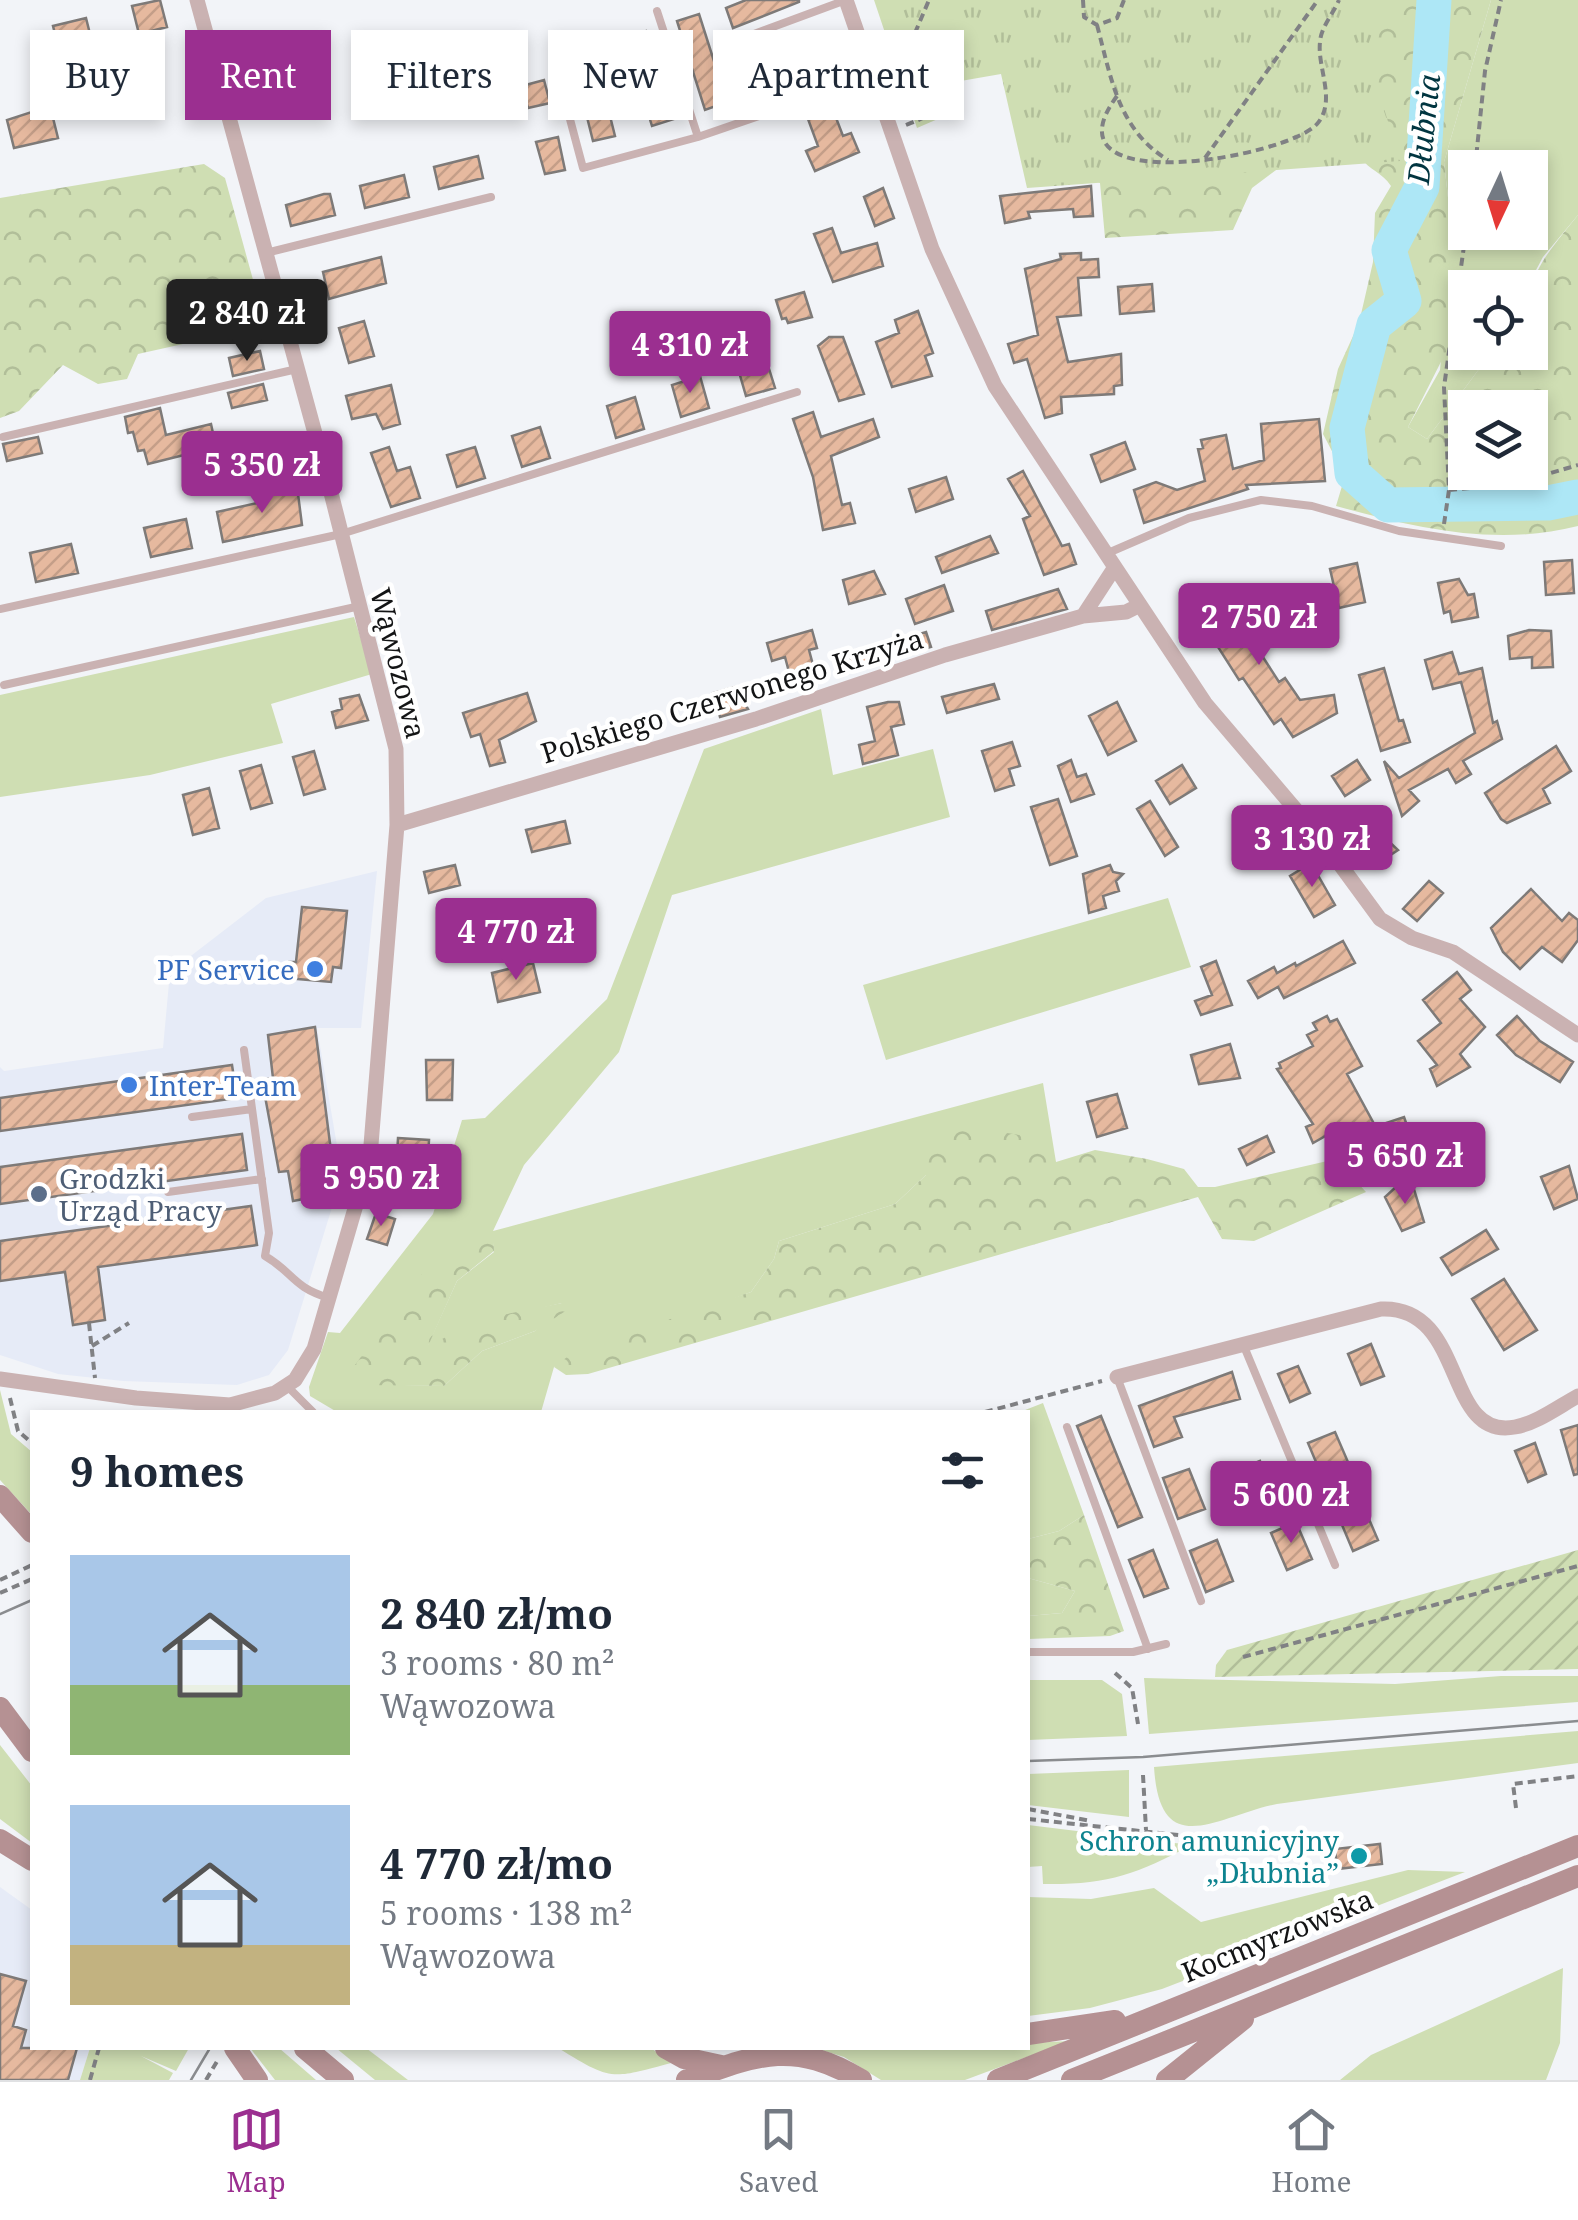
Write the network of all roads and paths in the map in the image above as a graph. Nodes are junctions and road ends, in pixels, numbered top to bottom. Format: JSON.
{"nodes":[{"id":1,"x":197,"y":0,"type":"edge"},
{"id":2,"x":846,"y":0,"type":"edge"},
{"id":3,"x":928,"y":0,"type":"edge"},
{"id":4,"x":1083,"y":0,"type":"edge"},
{"id":5,"x":1124,"y":0,"type":"edge"},
{"id":6,"x":1318,"y":0,"type":"edge"},
{"id":7,"x":1338,"y":0,"type":"edge"},
{"id":8,"x":1500,"y":0,"type":"edge"},
{"id":9,"x":658,"y":10,"type":"dead end"},
{"id":10,"x":1097,"y":25,"type":"junction"},
{"id":11,"x":767,"y":30,"type":"edge"},
{"id":12,"x":856,"y":30,"type":"edge"},
{"id":13,"x":1117,"y":96,"type":"junction"},
{"id":14,"x":570,"y":120,"type":"edge"},
{"id":15,"x":747,"y":120,"type":"edge"},
{"id":16,"x":886,"y":120,"type":"edge"},
{"id":17,"x":890,"y":131,"type":"junction"},
{"id":18,"x":698,"y":137,"type":"junction"},
{"id":19,"x":1477,"y":150,"type":"edge"},
{"id":20,"x":1205,"y":158,"type":"junction"},
{"id":21,"x":1168,"y":160,"type":"junction"},
{"id":22,"x":491,"y":197,"type":"dead end"},
{"id":23,"x":1463,"y":250,"type":"edge"},
{"id":24,"x":266,"y":253,"type":"junction"},
{"id":25,"x":296,"y":370,"type":"junction"},
{"id":26,"x":798,"y":392,"type":"dead end"},
{"id":27,"x":3,"y":436,"type":"dead end"},
{"id":28,"x":1578,"y":465,"type":"edge"},
{"id":29,"x":1448,"y":492,"type":"junction"},
{"id":30,"x":1443,"y":529,"type":"dead end"},
{"id":31,"x":341,"y":534,"type":"junction"},
{"id":32,"x":1501,"y":546,"type":"dead end"},
{"id":33,"x":1108,"y":563,"type":"junction"},
{"id":34,"x":360,"y":606,"type":"junction"},
{"id":35,"x":1138,"y":606,"type":"junction"},
{"id":36,"x":0,"y":610,"type":"edge"},
{"id":37,"x":1083,"y":616,"type":"junction"},
{"id":38,"x":4,"y":684,"type":"dead end"},
{"id":39,"x":397,"y":824,"type":"junction"},
{"id":40,"x":1578,"y":1035,"type":"edge"},
{"id":41,"x":244,"y":1050,"type":"dead end"},
{"id":42,"x":252,"y":1109,"type":"junction"},
{"id":43,"x":192,"y":1117,"type":"dead end"},
{"id":44,"x":262,"y":1179,"type":"junction"},
{"id":45,"x":168,"y":1192,"type":"dead end"},
{"id":46,"x":329,"y":1298,"type":"junction"},
{"id":47,"x":89,"y":1323,"type":"dead end"},
{"id":48,"x":129,"y":1323,"type":"dead end"},
{"id":49,"x":1242,"y":1344,"type":"junction"},
{"id":50,"x":92,"y":1346,"type":"junction"},
{"id":51,"x":1117,"y":1377,"type":"junction"},
{"id":52,"x":0,"y":1379,"type":"edge"},
{"id":53,"x":96,"y":1383,"type":"dead end"},
{"id":54,"x":287,"y":1386,"type":"junction"},
{"id":55,"x":1578,"y":1396,"type":"edge"},
{"id":56,"x":311,"y":1410,"type":"edge"},
{"id":57,"x":993,"y":1410,"type":"edge"},
{"id":58,"x":18,"y":1419,"type":"dead end"},
{"id":59,"x":1068,"y":1427,"type":"dead end"},
{"id":60,"x":30,"y":1442,"type":"edge"},
{"id":61,"x":0,"y":1496,"type":"edge"},
{"id":62,"x":30,"y":1530,"type":"edge"},
{"id":63,"x":1335,"y":1565,"type":"dead end"},
{"id":64,"x":30,"y":1566,"type":"edge"},
{"id":65,"x":1578,"y":1566,"type":"edge"},
{"id":66,"x":30,"y":1579,"type":"edge"},
{"id":67,"x":0,"y":1580,"type":"edge"},
{"id":68,"x":0,"y":1594,"type":"edge"},
{"id":69,"x":1201,"y":1601,"type":"dead end"},
{"id":70,"x":1166,"y":1644,"type":"dead end"},
{"id":71,"x":1148,"y":1649,"type":"junction"},
{"id":72,"x":1030,"y":1652,"type":"edge"},
{"id":73,"x":1243,"y":1657,"type":"dead end"},
{"id":74,"x":1115,"y":1673,"type":"dead end"},
{"id":75,"x":0,"y":1708,"type":"edge"},
{"id":76,"x":1138,"y":1724,"type":"dead end"},
{"id":77,"x":30,"y":1748,"type":"edge"},
{"id":78,"x":1143,"y":1775,"type":"dead end"},
{"id":79,"x":1578,"y":1776,"type":"edge"},
{"id":80,"x":1516,"y":1808,"type":"dead end"},
{"id":81,"x":1030,"y":1810,"type":"edge"},
{"id":82,"x":1030,"y":1819,"type":"edge"},
{"id":83,"x":1096,"y":1824,"type":"junction"},
{"id":84,"x":1146,"y":1830,"type":"junction"},
{"id":85,"x":1215,"y":1839,"type":"dead end"},
{"id":86,"x":0,"y":1840,"type":"edge"},
{"id":87,"x":1578,"y":1846,"type":"edge"},
{"id":88,"x":30,"y":1859,"type":"edge"},
{"id":89,"x":1578,"y":1876,"type":"edge"},
{"id":90,"x":1270,"y":2000,"type":"junction"},
{"id":91,"x":1172,"y":2009,"type":"junction"},
{"id":92,"x":1030,"y":2034,"type":"edge"},
{"id":93,"x":99,"y":2050,"type":"edge"},
{"id":94,"x":225,"y":2050,"type":"edge"},
{"id":95,"x":236,"y":2050,"type":"edge"},
{"id":96,"x":307,"y":2050,"type":"edge"},
{"id":97,"x":670,"y":2050,"type":"edge"},
{"id":98,"x":724,"y":2066,"type":"junction"},
{"id":99,"x":90,"y":2080,"type":"edge"},
{"id":100,"x":206,"y":2080,"type":"edge"},
{"id":101,"x":258,"y":2080,"type":"edge"},
{"id":102,"x":343,"y":2080,"type":"edge"},
{"id":103,"x":687,"y":2080,"type":"edge"},
{"id":104,"x":862,"y":2080,"type":"edge"},
{"id":105,"x":998,"y":2080,"type":"edge"},
{"id":106,"x":1072,"y":2080,"type":"edge"},
{"id":107,"x":1167,"y":2080,"type":"edge"}],
"edges":[{"from":1,"to":24,"type":"street","name":"Wąwozowa"},
{"from":2,"to":11,"type":"lane"},
{"from":2,"to":12,"type":"street"},
{"from":3,"to":17,"type":"path"},
{"from":4,"to":10,"type":"path"},
{"from":5,"to":10,"type":"path"},
{"from":6,"to":20,"type":"path"},
{"from":7,"to":20,"type":"path"},
{"from":8,"to":19,"type":"path"},
{"from":9,"to":18,"type":"lane"},
{"from":10,"to":13,"type":"path"},
{"from":13,"to":21,"type":"path"},
{"from":13,"to":21,"type":"path"},
{"from":14,"to":18,"type":"lane"},
{"from":15,"to":18,"type":"lane"},
{"from":16,"to":17,"type":"street"},
{"from":17,"to":33,"type":"street"},
{"from":20,"to":21,"type":"path"},
{"from":22,"to":24,"type":"lane"},
{"from":23,"to":29,"type":"path"},
{"from":24,"to":25,"type":"street","name":"Wąwozowa"},
{"from":25,"to":27,"type":"lane"},
{"from":25,"to":31,"type":"street","name":"Wąwozowa"},
{"from":26,"to":31,"type":"lane"},
{"from":28,"to":29,"type":"path"},
{"from":29,"to":30,"type":"path"},
{"from":31,"to":34,"type":"street","name":"Wąwozowa"},
{"from":31,"to":36,"type":"lane"},
{"from":32,"to":33,"type":"lane"},
{"from":33,"to":35,"type":"street"},
{"from":33,"to":37,"type":"street"},
{"from":34,"to":38,"type":"lane"},
{"from":34,"to":39,"type":"street","name":"Wąwozowa"},
{"from":35,"to":37,"type":"street","name":"Polskiego Czerwonego Krzyża"},
{"from":35,"to":40,"type":"street"},
{"from":37,"to":39,"type":"street","name":"Polskiego Czerwonego Krzyża"},
{"from":39,"to":46,"type":"street","name":"Wąwozowa"},
{"from":41,"to":42,"type":"lane"},
{"from":42,"to":43,"type":"lane"},
{"from":42,"to":44,"type":"lane"},
{"from":44,"to":45,"type":"lane"},
{"from":44,"to":46,"type":"lane"},
{"from":46,"to":54,"type":"street","name":"Wąwozowa"},
{"from":47,"to":50,"type":"path"},
{"from":48,"to":50,"type":"path"},
{"from":49,"to":51,"type":"street"},
{"from":49,"to":55,"type":"street"},
{"from":49,"to":63,"type":"lane"},
{"from":50,"to":53,"type":"path"},
{"from":51,"to":57,"type":"path"},
{"from":51,"to":69,"type":"lane"},
{"from":52,"to":54,"type":"street"},
{"from":54,"to":56,"type":"lane"},
{"from":58,"to":60,"type":"path"},
{"from":59,"to":71,"type":"lane"},
{"from":61,"to":62,"type":"main road"},
{"from":64,"to":67,"type":"path"},
{"from":65,"to":73,"type":"path"},
{"from":66,"to":68,"type":"path"},
{"from":70,"to":71,"type":"lane"},
{"from":71,"to":72,"type":"lane"},
{"from":74,"to":76,"type":"path"},
{"from":75,"to":77,"type":"main road"},
{"from":78,"to":84,"type":"path"},
{"from":79,"to":80,"type":"path"},
{"from":81,"to":83,"type":"path"},
{"from":82,"to":83,"type":"path"},
{"from":83,"to":84,"type":"path"},
{"from":84,"to":85,"type":"path"},
{"from":86,"to":88,"type":"main road"},
{"from":87,"to":91,"type":"main road","name":"Kocmyrzowska"},
{"from":89,"to":90,"type":"main road","name":"Kocmyrzowska"},
{"from":90,"to":106,"type":"main road","name":"Kocmyrzowska"},
{"from":90,"to":107,"type":"main road"},
{"from":91,"to":92,"type":"main road"},
{"from":91,"to":105,"type":"main road","name":"Kocmyrzowska"},
{"from":93,"to":99,"type":"path"},
{"from":94,"to":100,"type":"path"},
{"from":95,"to":101,"type":"main road"},
{"from":96,"to":102,"type":"main road"},
{"from":97,"to":98,"type":"main road"},
{"from":98,"to":103,"type":"main road"},
{"from":98,"to":104,"type":"main road"}]}
